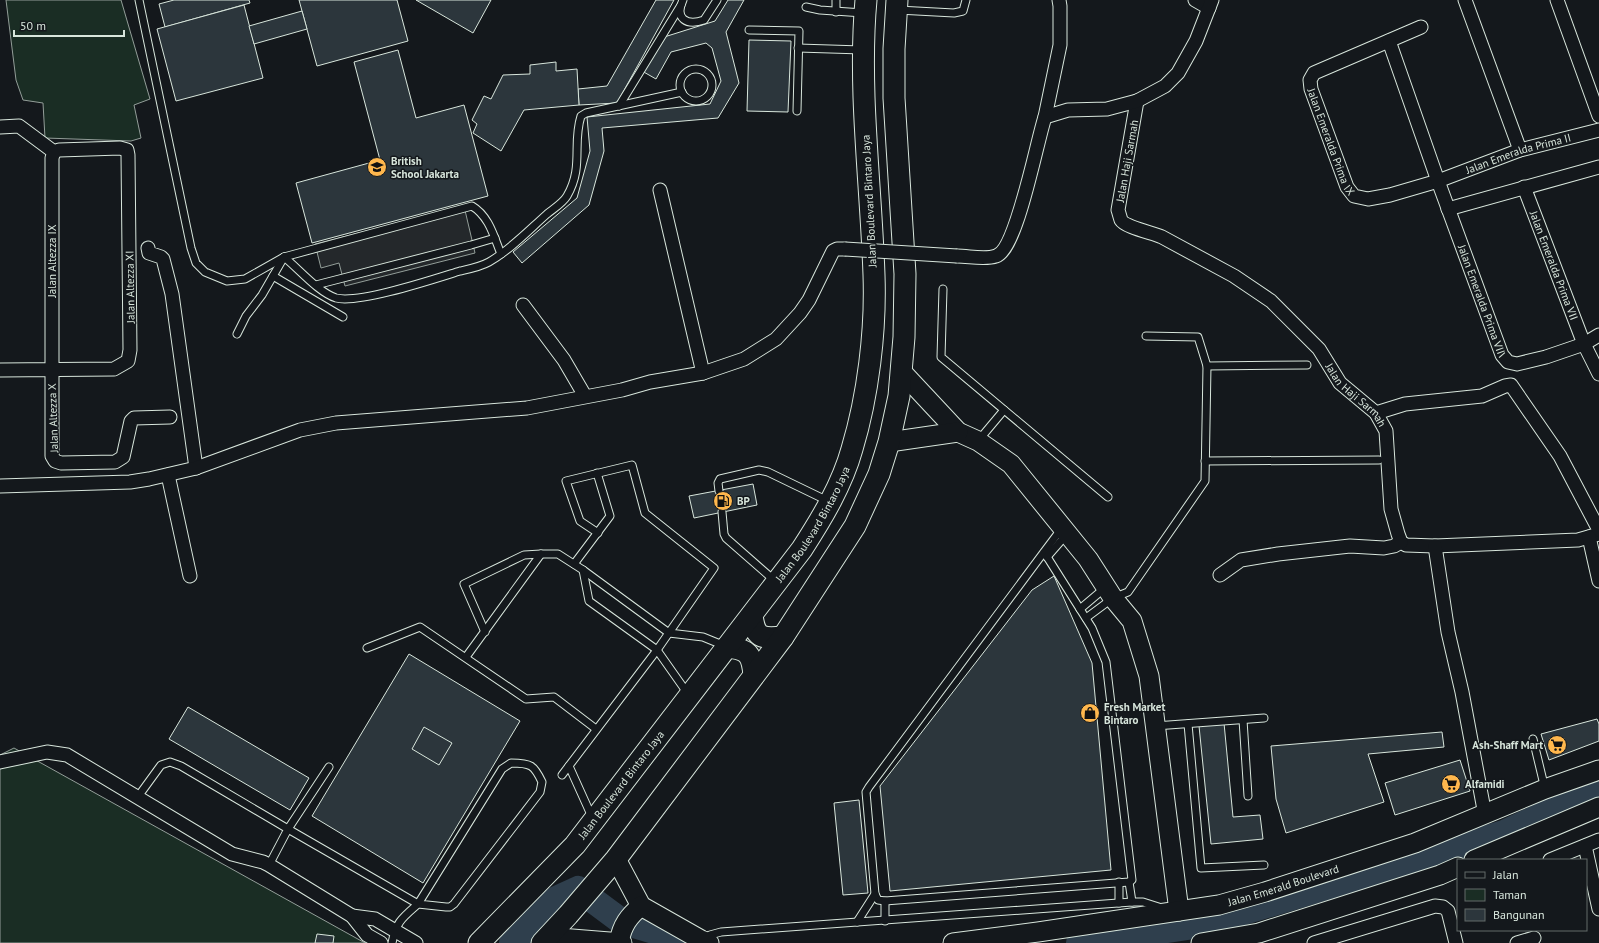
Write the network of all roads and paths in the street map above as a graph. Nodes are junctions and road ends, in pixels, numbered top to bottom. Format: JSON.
{"nodes":[{"id":1,"x":139,"y":0,"type":"edge"},
{"id":2,"x":717,"y":0,"type":"edge"},
{"id":3,"x":836,"y":0,"type":"edge"},
{"id":4,"x":966,"y":0,"type":"edge"},
{"id":5,"x":1059,"y":0,"type":"edge"},
{"id":6,"x":1195,"y":0,"type":"edge"},
{"id":7,"x":1465,"y":0,"type":"edge"},
{"id":8,"x":1557,"y":0,"type":"edge"},
{"id":9,"x":682,"y":3,"type":"edge"},
{"id":10,"x":1210,"y":4,"type":"edge"},
{"id":11,"x":897,"y":5,"type":"edge"},
{"id":12,"x":865,"y":6,"type":"edge"},
{"id":13,"x":806,"y":7,"type":"dead end"},
{"id":14,"x":836,"y":12,"type":"junction"},
{"id":15,"x":1421,"y":27,"type":"dead end"},
{"id":16,"x":749,"y":30,"type":"dead end"},
{"id":17,"x":1389,"y":41,"type":"junction"},
{"id":18,"x":798,"y":48,"type":"junction"},
{"id":19,"x":864,"y":50,"type":"junction"},
{"id":20,"x":682,"y":92,"type":"junction"},
{"id":21,"x":1137,"y":101,"type":"junction"},
{"id":22,"x":619,"y":106,"type":"junction"},
{"id":23,"x":797,"y":111,"type":"dead end"},
{"id":24,"x":1599,"y":116,"type":"edge"},
{"id":25,"x":1045,"y":117,"type":"junction"},
{"id":26,"x":0,"y":127,"type":"edge"},
{"id":27,"x":1599,"y":130,"type":"edge"},
{"id":28,"x":1520,"y":150,"type":"junction"},
{"id":29,"x":56,"y":151,"type":"junction"},
{"id":30,"x":1599,"y":167,"type":"edge"},
{"id":31,"x":1438,"y":181,"type":"junction"},
{"id":32,"x":1524,"y":187,"type":"junction"},
{"id":33,"x":660,"y":190,"type":"dead end"},
{"id":34,"x":1448,"y":209,"type":"junction"},
{"id":35,"x":495,"y":238,"type":"junction"},
{"id":36,"x":148,"y":248,"type":"dead end"},
{"id":37,"x":501,"y":254,"type":"junction"},
{"id":38,"x":284,"y":257,"type":"junction"},
{"id":39,"x":273,"y":276,"type":"junction"},
{"id":40,"x":316,"y":285,"type":"junction"},
{"id":41,"x":943,"y":289,"type":"dead end"},
{"id":42,"x":523,"y":305,"type":"dead end"},
{"id":43,"x":343,"y":317,"type":"dead end"},
{"id":44,"x":236,"y":334,"type":"dead end"},
{"id":45,"x":1599,"y":335,"type":"edge"},
{"id":46,"x":1146,"y":336,"type":"dead end"},
{"id":47,"x":1584,"y":344,"type":"junction"},
{"id":48,"x":1307,"y":365,"type":"dead end"},
{"id":49,"x":1207,"y":366,"type":"junction"},
{"id":50,"x":0,"y":370,"type":"edge"},
{"id":51,"x":51,"y":370,"type":"junction"},
{"id":52,"x":901,"y":371,"type":"junction"},
{"id":53,"x":703,"y":373,"type":"junction"},
{"id":54,"x":1599,"y":374,"type":"edge"},
{"id":55,"x":585,"y":396,"type":"junction"},
{"id":56,"x":1004,"y":410,"type":"junction"},
{"id":57,"x":1376,"y":413,"type":"junction"},
{"id":58,"x":170,"y":417,"type":"dead end"},
{"id":59,"x":958,"y":432,"type":"junction"},
{"id":60,"x":978,"y":441,"type":"junction"},
{"id":61,"x":889,"y":442,"type":"junction"},
{"id":62,"x":1205,"y":460,"type":"junction"},
{"id":63,"x":1379,"y":460,"type":"dead end"},
{"id":64,"x":196,"y":468,"type":"junction"},
{"id":65,"x":597,"y":474,"type":"junction"},
{"id":66,"x":168,"y":475,"type":"junction"},
{"id":67,"x":0,"y":486,"type":"edge"},
{"id":68,"x":719,"y":491,"type":"dead end"},
{"id":69,"x":1108,"y":497,"type":"dead end"},
{"id":70,"x":830,"y":501,"type":"junction"},
{"id":71,"x":722,"y":512,"type":"dead end"},
{"id":72,"x":1065,"y":530,"type":"junction"},
{"id":73,"x":598,"y":532,"type":"junction"},
{"id":74,"x":1596,"y":534,"type":"edge"},
{"id":75,"x":1401,"y":542,"type":"junction"},
{"id":76,"x":1435,"y":546,"type":"junction"},
{"id":77,"x":541,"y":554,"type":"junction"},
{"id":78,"x":1046,"y":554,"type":"junction"},
{"id":79,"x":574,"y":564,"type":"junction"},
{"id":80,"x":583,"y":570,"type":"junction"},
{"id":81,"x":190,"y":576,"type":"dead end"},
{"id":82,"x":1220,"y":576,"type":"dead end"},
{"id":83,"x":1599,"y":581,"type":"edge"},
{"id":84,"x":776,"y":582,"type":"junction"},
{"id":85,"x":1109,"y":592,"type":"junction"},
{"id":86,"x":1080,"y":609,"type":"junction"},
{"id":87,"x":752,"y":615,"type":"junction"},
{"id":88,"x":1086,"y":618,"type":"junction"},
{"id":89,"x":485,"y":632,"type":"junction"},
{"id":90,"x":669,"y":633,"type":"junction"},
{"id":91,"x":783,"y":637,"type":"junction"},
{"id":92,"x":727,"y":647,"type":"junction"},
{"id":93,"x":367,"y":648,"type":"dead end"},
{"id":94,"x":658,"y":650,"type":"junction"},
{"id":95,"x":466,"y":658,"type":"junction"},
{"id":96,"x":754,"y":674,"type":"junction"},
{"id":97,"x":690,"y":696,"type":"junction"},
{"id":98,"x":1264,"y":718,"type":"dead end"},
{"id":99,"x":1243,"y":720,"type":"junction"},
{"id":100,"x":1188,"y":724,"type":"junction"},
{"id":101,"x":1155,"y":726,"type":"junction"},
{"id":102,"x":596,"y":729,"type":"junction"},
{"id":103,"x":1533,"y":740,"type":"dead end"},
{"id":104,"x":0,"y":762,"type":"edge"},
{"id":105,"x":569,"y":766,"type":"junction"},
{"id":106,"x":329,"y":767,"type":"dead end"},
{"id":107,"x":1599,"y":770,"type":"edge"},
{"id":108,"x":562,"y":775,"type":"dead end"},
{"id":109,"x":1545,"y":789,"type":"junction"},
{"id":110,"x":1248,"y":796,"type":"dead end"},
{"id":111,"x":137,"y":798,"type":"junction"},
{"id":112,"x":1599,"y":807,"type":"edge"},
{"id":113,"x":1485,"y":815,"type":"junction"},
{"id":114,"x":594,"y":821,"type":"junction"},
{"id":115,"x":288,"y":828,"type":"junction"},
{"id":116,"x":1599,"y":840,"type":"edge"},
{"id":117,"x":1585,"y":846,"type":"junction"},
{"id":118,"x":616,"y":859,"type":"junction"},
{"id":119,"x":1476,"y":859,"type":"edge"},
{"id":120,"x":1552,"y":859,"type":"edge"},
{"id":121,"x":269,"y":865,"type":"junction"},
{"id":122,"x":1264,"y":865,"type":"dead end"},
{"id":123,"x":1457,"y":867,"type":"edge"},
{"id":124,"x":1119,"y":882,"type":"junction"},
{"id":125,"x":1129,"y":882,"type":"junction"},
{"id":126,"x":875,"y":894,"type":"junction"},
{"id":127,"x":885,"y":902,"type":"junction"},
{"id":128,"x":1132,"y":902,"type":"junction"},
{"id":129,"x":1119,"y":903,"type":"junction"},
{"id":130,"x":418,"y":904,"type":"junction"},
{"id":131,"x":638,"y":908,"type":"junction"},
{"id":132,"x":1599,"y":909,"type":"edge"},
{"id":133,"x":1175,"y":911,"type":"junction"},
{"id":134,"x":352,"y":916,"type":"junction"},
{"id":135,"x":885,"y":920,"type":"junction"},
{"id":136,"x":857,"y":922,"type":"junction"},
{"id":137,"x":393,"y":936,"type":"edge"},
{"id":138,"x":1534,"y":937,"type":"edge"},
{"id":139,"x":545,"y":940,"type":"edge"},
{"id":140,"x":620,"y":940,"type":"edge"},
{"id":141,"x":705,"y":942,"type":"edge"},
{"id":142,"x":381,"y":943,"type":"edge"},
{"id":143,"x":415,"y":943,"type":"edge"},
{"id":144,"x":479,"y":943,"type":"edge"},
{"id":145,"x":953,"y":943,"type":"edge"},
{"id":146,"x":1201,"y":943,"type":"edge"},
{"id":147,"x":1314,"y":943,"type":"edge"},
{"id":148,"x":1456,"y":943,"type":"edge"},
{"id":149,"x":1517,"y":943,"type":"edge"}],
"edges":[{"from":1,"to":38,"type":"lane"},
{"from":2,"to":9,"type":"lane"},
{"from":3,"to":14,"type":"lane"},
{"from":4,"to":11,"type":"lane"},
{"from":5,"to":25,"type":"street"},
{"from":6,"to":10,"type":"street"},
{"from":7,"to":28,"type":"street"},
{"from":8,"to":24,"type":"street"},
{"from":9,"to":22,"type":"lane"},
{"from":10,"to":21,"type":"street","name":"Jalan Haji Sarmah"},
{"from":11,"to":52,"type":"main road"},
{"from":12,"to":14,"type":"lane"},
{"from":12,"to":19,"type":"main road","name":"Jalan Boulevard Bintaro Jaya"},
{"from":13,"to":14,"type":"lane"},
{"from":15,"to":17,"type":"street"},
{"from":16,"to":18,"type":"lane"},
{"from":17,"to":31,"type":"street","name":"Jalan Emeralda Prima VIII"},
{"from":17,"to":31,"type":"street","name":"Jalan Emeralda Prima IX"},
{"from":18,"to":19,"type":"lane"},
{"from":18,"to":23,"type":"lane"},
{"from":19,"to":70,"type":"main road","name":"Jalan Boulevard Bintaro Jaya"},
{"from":20,"to":20,"type":"lane"},
{"from":20,"to":22,"type":"lane"},
{"from":21,"to":25,"type":"street","name":"Jalan Haji Sarmah"},
{"from":21,"to":57,"type":"street","name":"Jalan Haji Sarmah"},
{"from":22,"to":37,"type":"lane"},
{"from":25,"to":53,"type":"street","bridge":true},
{"from":26,"to":29,"type":"street"},
{"from":27,"to":28,"type":"street","name":"Jalan Emeralda Prima II"},
{"from":28,"to":31,"type":"street","name":"Jalan Emeralda Prima II"},
{"from":29,"to":51,"type":"street","name":"Jalan Altezza IX"},
{"from":29,"to":51,"type":"street","name":"Jalan Altezza XI"},
{"from":30,"to":32,"type":"street"},
{"from":31,"to":34,"type":"street","name":"Jalan Emeralda Prima VIII"},
{"from":32,"to":34,"type":"street"},
{"from":32,"to":47,"type":"street","name":"Jalan Emeralda Prima VII"},
{"from":33,"to":53,"type":"street"},
{"from":34,"to":47,"type":"street","name":"Jalan Emeralda Prima VIII"},
{"from":35,"to":37,"type":"lane"},
{"from":35,"to":38,"type":"lane"},
{"from":35,"to":40,"type":"lane"},
{"from":36,"to":64,"type":"street"},
{"from":37,"to":40,"type":"lane"},
{"from":38,"to":39,"type":"lane"},
{"from":38,"to":40,"type":"lane"},
{"from":39,"to":43,"type":"lane"},
{"from":39,"to":44,"type":"lane"},
{"from":41,"to":56,"type":"lane"},
{"from":42,"to":55,"type":"street"},
{"from":45,"to":47,"type":"street","name":"Jalan Emeralda Prima VIII"},
{"from":46,"to":49,"type":"lane"},
{"from":47,"to":54,"type":"street","name":"Jalan Emeralda Prima VII"},
{"from":48,"to":49,"type":"lane"},
{"from":49,"to":62,"type":"lane"},
{"from":50,"to":51,"type":"street","name":"Jalan Altezza XI"},
{"from":51,"to":58,"type":"street","name":"Jalan Altezza X"},
{"from":52,"to":59,"type":"main road"},
{"from":52,"to":61,"type":"main road"},
{"from":53,"to":55,"type":"street"},
{"from":55,"to":64,"type":"street"},
{"from":56,"to":60,"type":"lane"},
{"from":56,"to":69,"type":"lane"},
{"from":57,"to":74,"type":"street"},
{"from":57,"to":75,"type":"street","name":"Jalan Haji Sarmah"},
{"from":59,"to":60,"type":"main road"},
{"from":59,"to":61,"type":"main road"},
{"from":60,"to":72,"type":"main road"},
{"from":61,"to":91,"type":"main road"},
{"from":62,"to":63,"type":"lane"},
{"from":62,"to":85,"type":"lane"},
{"from":64,"to":66,"type":"street"},
{"from":65,"to":73,"type":"lane"},
{"from":65,"to":73,"type":"lane"},
{"from":65,"to":90,"type":"lane"},
{"from":66,"to":67,"type":"street"},
{"from":66,"to":81,"type":"street"},
{"from":68,"to":70,"type":"lane"},
{"from":70,"to":84,"type":"main road","name":"Jalan Boulevard Bintaro Jaya"},
{"from":71,"to":84,"type":"lane"},
{"from":72,"to":78,"type":"lane"},
{"from":72,"to":85,"type":"main road"},
{"from":73,"to":79,"type":"lane"},
{"from":74,"to":76,"type":"street"},
{"from":74,"to":83,"type":"street"},
{"from":75,"to":76,"type":"street"},
{"from":75,"to":82,"type":"street"},
{"from":76,"to":113,"type":"street"},
{"from":77,"to":79,"type":"lane"},
{"from":77,"to":89,"type":"lane"},
{"from":77,"to":89,"type":"lane"},
{"from":78,"to":86,"type":"lane"},
{"from":78,"to":126,"type":"lane"},
{"from":79,"to":80,"type":"lane"},
{"from":80,"to":90,"type":"lane"},
{"from":80,"to":94,"type":"lane"},
{"from":84,"to":87,"type":"main road","name":"Jalan Boulevard Bintaro Jaya"},
{"from":85,"to":86,"type":"lane"},
{"from":85,"to":88,"type":"lane"},
{"from":85,"to":101,"type":"main road"},
{"from":86,"to":88,"type":"lane"},
{"from":87,"to":91,"type":"main road"},
{"from":87,"to":92,"type":"main road","name":"Jalan Boulevard Bintaro Jaya"},
{"from":88,"to":125,"type":"lane"},
{"from":89,"to":95,"type":"lane"},
{"from":90,"to":92,"type":"lane"},
{"from":90,"to":94,"type":"lane"},
{"from":91,"to":96,"type":"main road"},
{"from":92,"to":96,"type":"main road"},
{"from":92,"to":97,"type":"main road","name":"Jalan Boulevard Bintaro Jaya"},
{"from":93,"to":95,"type":"lane"},
{"from":94,"to":97,"type":"lane"},
{"from":94,"to":102,"type":"lane"},
{"from":95,"to":102,"type":"lane"},
{"from":96,"to":118,"type":"main road"},
{"from":97,"to":114,"type":"main road","name":"Jalan Boulevard Bintaro Jaya"},
{"from":98,"to":99,"type":"lane"},
{"from":99,"to":100,"type":"lane"},
{"from":99,"to":110,"type":"lane"},
{"from":100,"to":101,"type":"lane"},
{"from":100,"to":122,"type":"lane"},
{"from":101,"to":133,"type":"main road"},
{"from":102,"to":105,"type":"lane"},
{"from":103,"to":109,"type":"lane"},
{"from":104,"to":111,"type":"street"},
{"from":105,"to":108,"type":"lane"},
{"from":105,"to":114,"type":"lane"},
{"from":106,"to":115,"type":"lane"},
{"from":107,"to":109,"type":"main road","name":"Jalan Emerald Boulevard"},
{"from":109,"to":113,"type":"main road","name":"Jalan Emerald Boulevard"},
{"from":111,"to":115,"type":"lane"},
{"from":111,"to":121,"type":"street"},
{"from":112,"to":119,"type":"main road"},
{"from":113,"to":133,"type":"main road","name":"Jalan Emerald Boulevard"},
{"from":114,"to":144,"type":"main road","name":"Jalan Boulevard Bintaro Jaya"},
{"from":115,"to":121,"type":"lane"},
{"from":115,"to":130,"type":"lane"},
{"from":116,"to":117,"type":"street"},
{"from":117,"to":120,"type":"street"},
{"from":117,"to":132,"type":"street"},
{"from":118,"to":131,"type":"main road"},
{"from":118,"to":139,"type":"main road"},
{"from":121,"to":134,"type":"street"},
{"from":123,"to":146,"type":"main road"},
{"from":124,"to":125,"type":"lane"},
{"from":124,"to":127,"type":"lane"},
{"from":124,"to":129,"type":"lane"},
{"from":125,"to":128,"type":"lane"},
{"from":126,"to":127,"type":"lane"},
{"from":126,"to":136,"type":"lane"},
{"from":127,"to":135,"type":"lane"},
{"from":128,"to":129,"type":"lane"},
{"from":128,"to":133,"type":"lane"},
{"from":129,"to":135,"type":"lane"},
{"from":130,"to":130,"type":"lane"},
{"from":130,"to":137,"type":"lane"},
{"from":131,"to":140,"type":"main road"},
{"from":131,"to":141,"type":"main road"},
{"from":133,"to":145,"type":"main road","name":"Jalan Emerald Boulevard"},
{"from":134,"to":137,"type":"street"},
{"from":134,"to":142,"type":"street"},
{"from":135,"to":136,"type":"lane"},
{"from":136,"to":141,"type":"lane"},
{"from":137,"to":143,"type":"street"},
{"from":138,"to":149,"type":"street"},
{"from":139,"to":140,"type":"main road"},
{"from":147,"to":148,"type":"street"}]}
